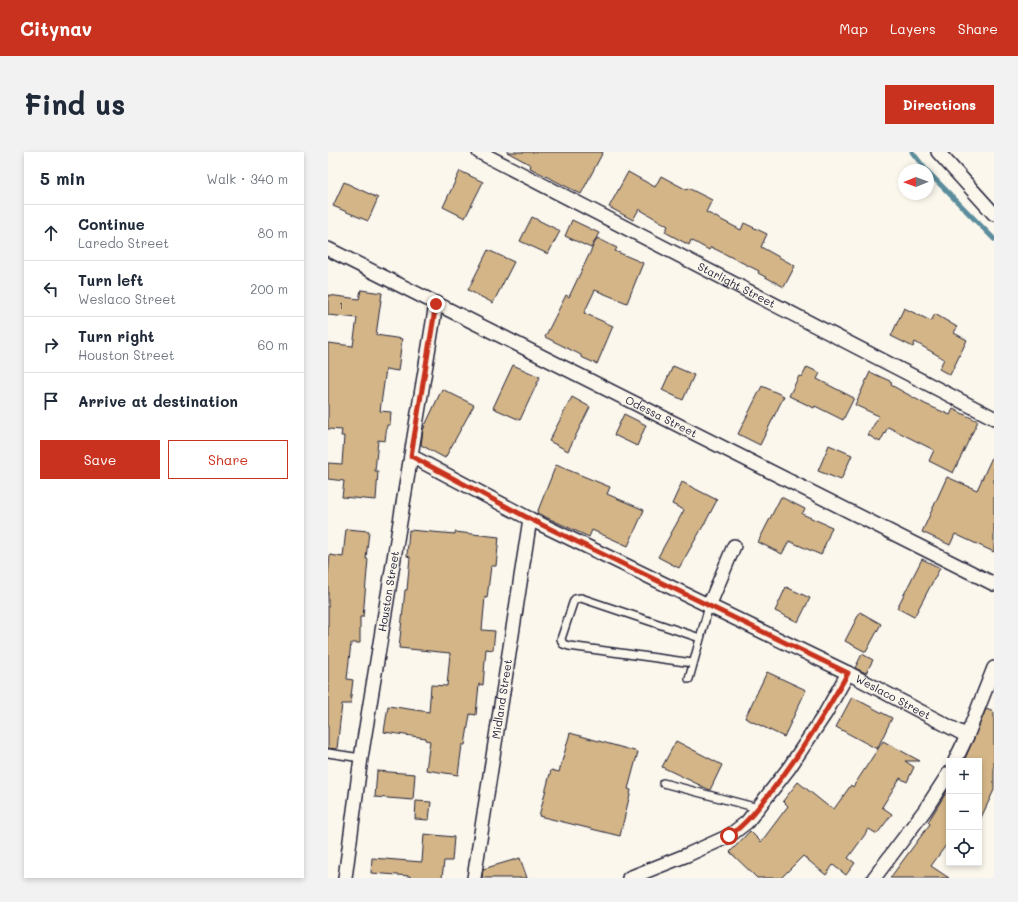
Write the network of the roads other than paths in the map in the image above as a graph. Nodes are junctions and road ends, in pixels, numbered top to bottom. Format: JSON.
{"nodes":[{"id":1,"x":479,"y":152,"type":"edge"},
{"id":2,"x":938,"y":152,"type":"edge"},
{"id":3,"x":994,"y":214,"type":"edge"},
{"id":4,"x":328,"y":249,"type":"edge"},
{"id":5,"x":436,"y":304,"type":"junction"},
{"id":6,"x":994,"y":418,"type":"edge"},
{"id":7,"x":411,"y":456,"type":"junction"},
{"id":8,"x":530,"y":519,"type":"junction"},
{"id":9,"x":734,"y":546,"type":"dead end"},
{"id":10,"x":994,"y":584,"type":"edge"},
{"id":11,"x":709,"y":606,"type":"junction"},
{"id":12,"x":700,"y":638,"type":"junction"},
{"id":13,"x":693,"y":663,"type":"junction"},
{"id":14,"x":994,"y":668,"type":"edge"},
{"id":15,"x":848,"y":673,"type":"junction"},
{"id":16,"x":689,"y":679,"type":"dead end"},
{"id":17,"x":967,"y":736,"type":"junction"},
{"id":18,"x":328,"y":753,"type":"edge"},
{"id":19,"x":361,"y":758,"type":"junction"},
{"id":20,"x":956,"y":758,"type":"edge"},
{"id":21,"x":946,"y":778,"type":"edge"},
{"id":22,"x":663,"y":783,"type":"dead end"},
{"id":23,"x":758,"y":808,"type":"junction"},
{"id":24,"x":345,"y":878,"type":"edge"},
{"id":25,"x":474,"y":878,"type":"edge"},
{"id":26,"x":629,"y":878,"type":"edge"},
{"id":27,"x":874,"y":878,"type":"edge"}],
"edges":[{"from":1,"to":6,"type":"street","name":"Starlight Street"},
{"from":2,"to":3,"type":"street"},
{"from":4,"to":5,"type":"street","name":"Odessa Street"},
{"from":5,"to":7,"type":"street","name":"Houston Street"},
{"from":5,"to":10,"type":"street","name":"Odessa Street"},
{"from":7,"to":8,"type":"street","name":"Weslaco Street"},
{"from":7,"to":19,"type":"street","name":"Houston Street"},
{"from":8,"to":11,"type":"street","name":"Weslaco Street"},
{"from":8,"to":25,"type":"street","name":"Midland Street"},
{"from":9,"to":11,"type":"street"},
{"from":11,"to":12,"type":"lane"},
{"from":11,"to":15,"type":"street","name":"Weslaco Street"},
{"from":12,"to":13,"type":"lane"},
{"from":12,"to":13,"type":"lane"},
{"from":13,"to":16,"type":"lane"},
{"from":14,"to":17,"type":"street"},
{"from":15,"to":17,"type":"street","name":"Weslaco Street"},
{"from":15,"to":23,"type":"street"},
{"from":17,"to":20,"type":"street"},
{"from":18,"to":19,"type":"lane"},
{"from":19,"to":24,"type":"street","name":"Houston Street"},
{"from":21,"to":27,"type":"street"},
{"from":22,"to":23,"type":"lane"},
{"from":23,"to":26,"type":"street"}]}
